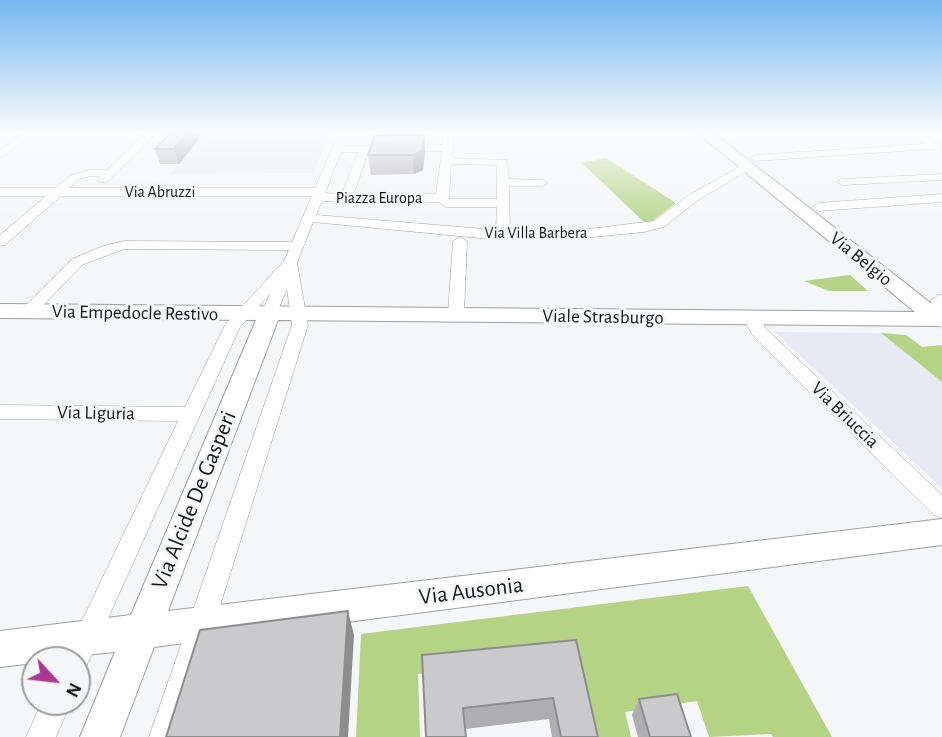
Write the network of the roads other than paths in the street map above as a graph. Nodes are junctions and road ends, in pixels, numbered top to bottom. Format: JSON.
{"nodes":[{"id":1,"x":120,"y":164,"type":"edge"},
{"id":2,"x":331,"y":164,"type":"edge"},
{"id":3,"x":359,"y":164,"type":"edge"},
{"id":4,"x":445,"y":164,"type":"edge"},
{"id":5,"x":503,"y":164,"type":"edge"},
{"id":6,"x":749,"y":164,"type":"edge"},
{"id":7,"x":753,"y":164,"type":"edge"},
{"id":8,"x":111,"y":173,"type":"junction"},
{"id":9,"x":942,"y":177,"type":"edge"},
{"id":10,"x":502,"y":182,"type":"junction"},
{"id":11,"x":843,"y":182,"type":"dead end"},
{"id":12,"x":542,"y":183,"type":"dead end"},
{"id":13,"x":778,"y":187,"type":"junction"},
{"id":14,"x":320,"y":190,"type":"junction"},
{"id":15,"x":0,"y":192,"type":"edge"},
{"id":16,"x":57,"y":192,"type":"junction"},
{"id":17,"x":91,"y":192,"type":"junction"},
{"id":18,"x":347,"y":197,"type":"junction"},
{"id":19,"x":442,"y":198,"type":"junction"},
{"id":20,"x":942,"y":198,"type":"edge"},
{"id":21,"x":811,"y":201,"type":"junction"},
{"id":22,"x":502,"y":203,"type":"junction"},
{"id":23,"x":309,"y":218,"type":"junction"},
{"id":24,"x":503,"y":231,"type":"dead end"},
{"id":25,"x":2,"y":238,"type":"edge"},
{"id":26,"x":460,"y":241,"type":"dead end"},
{"id":27,"x":297,"y":246,"type":"junction"},
{"id":28,"x":290,"y":263,"type":"junction"},
{"id":29,"x":941,"y":311,"type":"edge"},
{"id":30,"x":0,"y":312,"type":"edge"},
{"id":31,"x":27,"y":312,"type":"junction"},
{"id":32,"x":256,"y":314,"type":"junction"},
{"id":33,"x":299,"y":314,"type":"junction"},
{"id":34,"x":456,"y":316,"type":"junction"},
{"id":35,"x":752,"y":319,"type":"junction"},
{"id":36,"x":0,"y":412,"type":"edge"},
{"id":37,"x":191,"y":414,"type":"junction"},
{"id":38,"x":942,"y":509,"type":"edge"},
{"id":39,"x":942,"y":532,"type":"edge"},
{"id":40,"x":199,"y":626,"type":"junction"},
{"id":41,"x":141,"y":633,"type":"junction"},
{"id":42,"x":82,"y":646,"type":"edge"},
{"id":43,"x":91,"y":646,"type":"edge"},
{"id":44,"x":0,"y":649,"type":"edge"},
{"id":45,"x":21,"y":649,"type":"edge"},
{"id":46,"x":51,"y":716,"type":"edge"},
{"id":47,"x":41,"y":737,"type":"edge"},
{"id":48,"x":100,"y":737,"type":"edge"},
{"id":49,"x":164,"y":737,"type":"edge"}],
"edges":[{"from":1,"to":8,"type":"street"},
{"from":2,"to":14,"type":"street","name":"Via Alcide De Gasperi"},
{"from":3,"to":18,"type":"street"},
{"from":4,"to":19,"type":"street","name":"Piazza Europa"},
{"from":5,"to":10,"type":"street"},
{"from":6,"to":23,"type":"street","name":"Via Villa Barbera"},
{"from":7,"to":13,"type":"street","name":"Via Belgio"},
{"from":8,"to":16,"type":"street"},
{"from":8,"to":17,"type":"street"},
{"from":9,"to":11,"type":"street"},
{"from":10,"to":12,"type":"street"},
{"from":10,"to":22,"type":"street"},
{"from":13,"to":21,"type":"street","name":"Via Belgio"},
{"from":13,"to":29,"type":"street","name":"Via Belgio"},
{"from":14,"to":17,"type":"street","name":"Via Abruzzi"},
{"from":14,"to":18,"type":"street","name":"Piazza Europa"},
{"from":14,"to":23,"type":"street","name":"Via Alcide De Gasperi"},
{"from":15,"to":16,"type":"street","name":"Via Abruzzi"},
{"from":16,"to":17,"type":"street","name":"Via Abruzzi"},
{"from":16,"to":25,"type":"street"},
{"from":18,"to":19,"type":"street","name":"Piazza Europa"},
{"from":19,"to":22,"type":"street","name":"Piazza Europa"},
{"from":20,"to":21,"type":"street"},
{"from":21,"to":29,"type":"street","name":"Via Belgio"},
{"from":22,"to":24,"type":"street"},
{"from":23,"to":27,"type":"street","name":"Via Alcide De Gasperi"},
{"from":26,"to":34,"type":"street"},
{"from":27,"to":28,"type":"street","name":"Via Alcide De Gasperi"},
{"from":27,"to":31,"type":"street"},
{"from":28,"to":32,"type":"street","name":"Via Alcide De Gasperi"},
{"from":28,"to":32,"type":"street","name":"Via Alcide De Gasperi"},
{"from":28,"to":33,"type":"street","name":"Via Alcide De Gasperi"},
{"from":29,"to":35,"type":"street","name":"Viale Strasburgo"},
{"from":30,"to":31,"type":"street","name":"Via Empedocle Restivo"},
{"from":31,"to":32,"type":"street","name":"Via Empedocle Restivo"},
{"from":32,"to":33,"type":"street","name":"Viale Strasburgo"},
{"from":32,"to":37,"type":"street","name":"Via Alcide De Gasperi"},
{"from":32,"to":41,"type":"street","name":"Via Alcide De Gasperi"},
{"from":33,"to":34,"type":"street","name":"Viale Strasburgo"},
{"from":33,"to":40,"type":"street","name":"Via Alcide De Gasperi"},
{"from":34,"to":35,"type":"street","name":"Viale Strasburgo"},
{"from":35,"to":38,"type":"street","name":"Via Briuccia"},
{"from":36,"to":37,"type":"street","name":"Via Liguria"},
{"from":37,"to":42,"type":"street","name":"Via Alcide De Gasperi"},
{"from":39,"to":40,"type":"street","name":"Via Ausonia"},
{"from":40,"to":41,"type":"street","name":"Via Ausonia"},
{"from":40,"to":49,"type":"street","name":"Via Alcide De Gasperi"},
{"from":41,"to":43,"type":"street","name":"Via Ausonia"},
{"from":41,"to":48,"type":"street","name":"Via Alcide De Gasperi"},
{"from":44,"to":45,"type":"street","name":"Via Ausonia"},
{"from":46,"to":47,"type":"street"}]}
